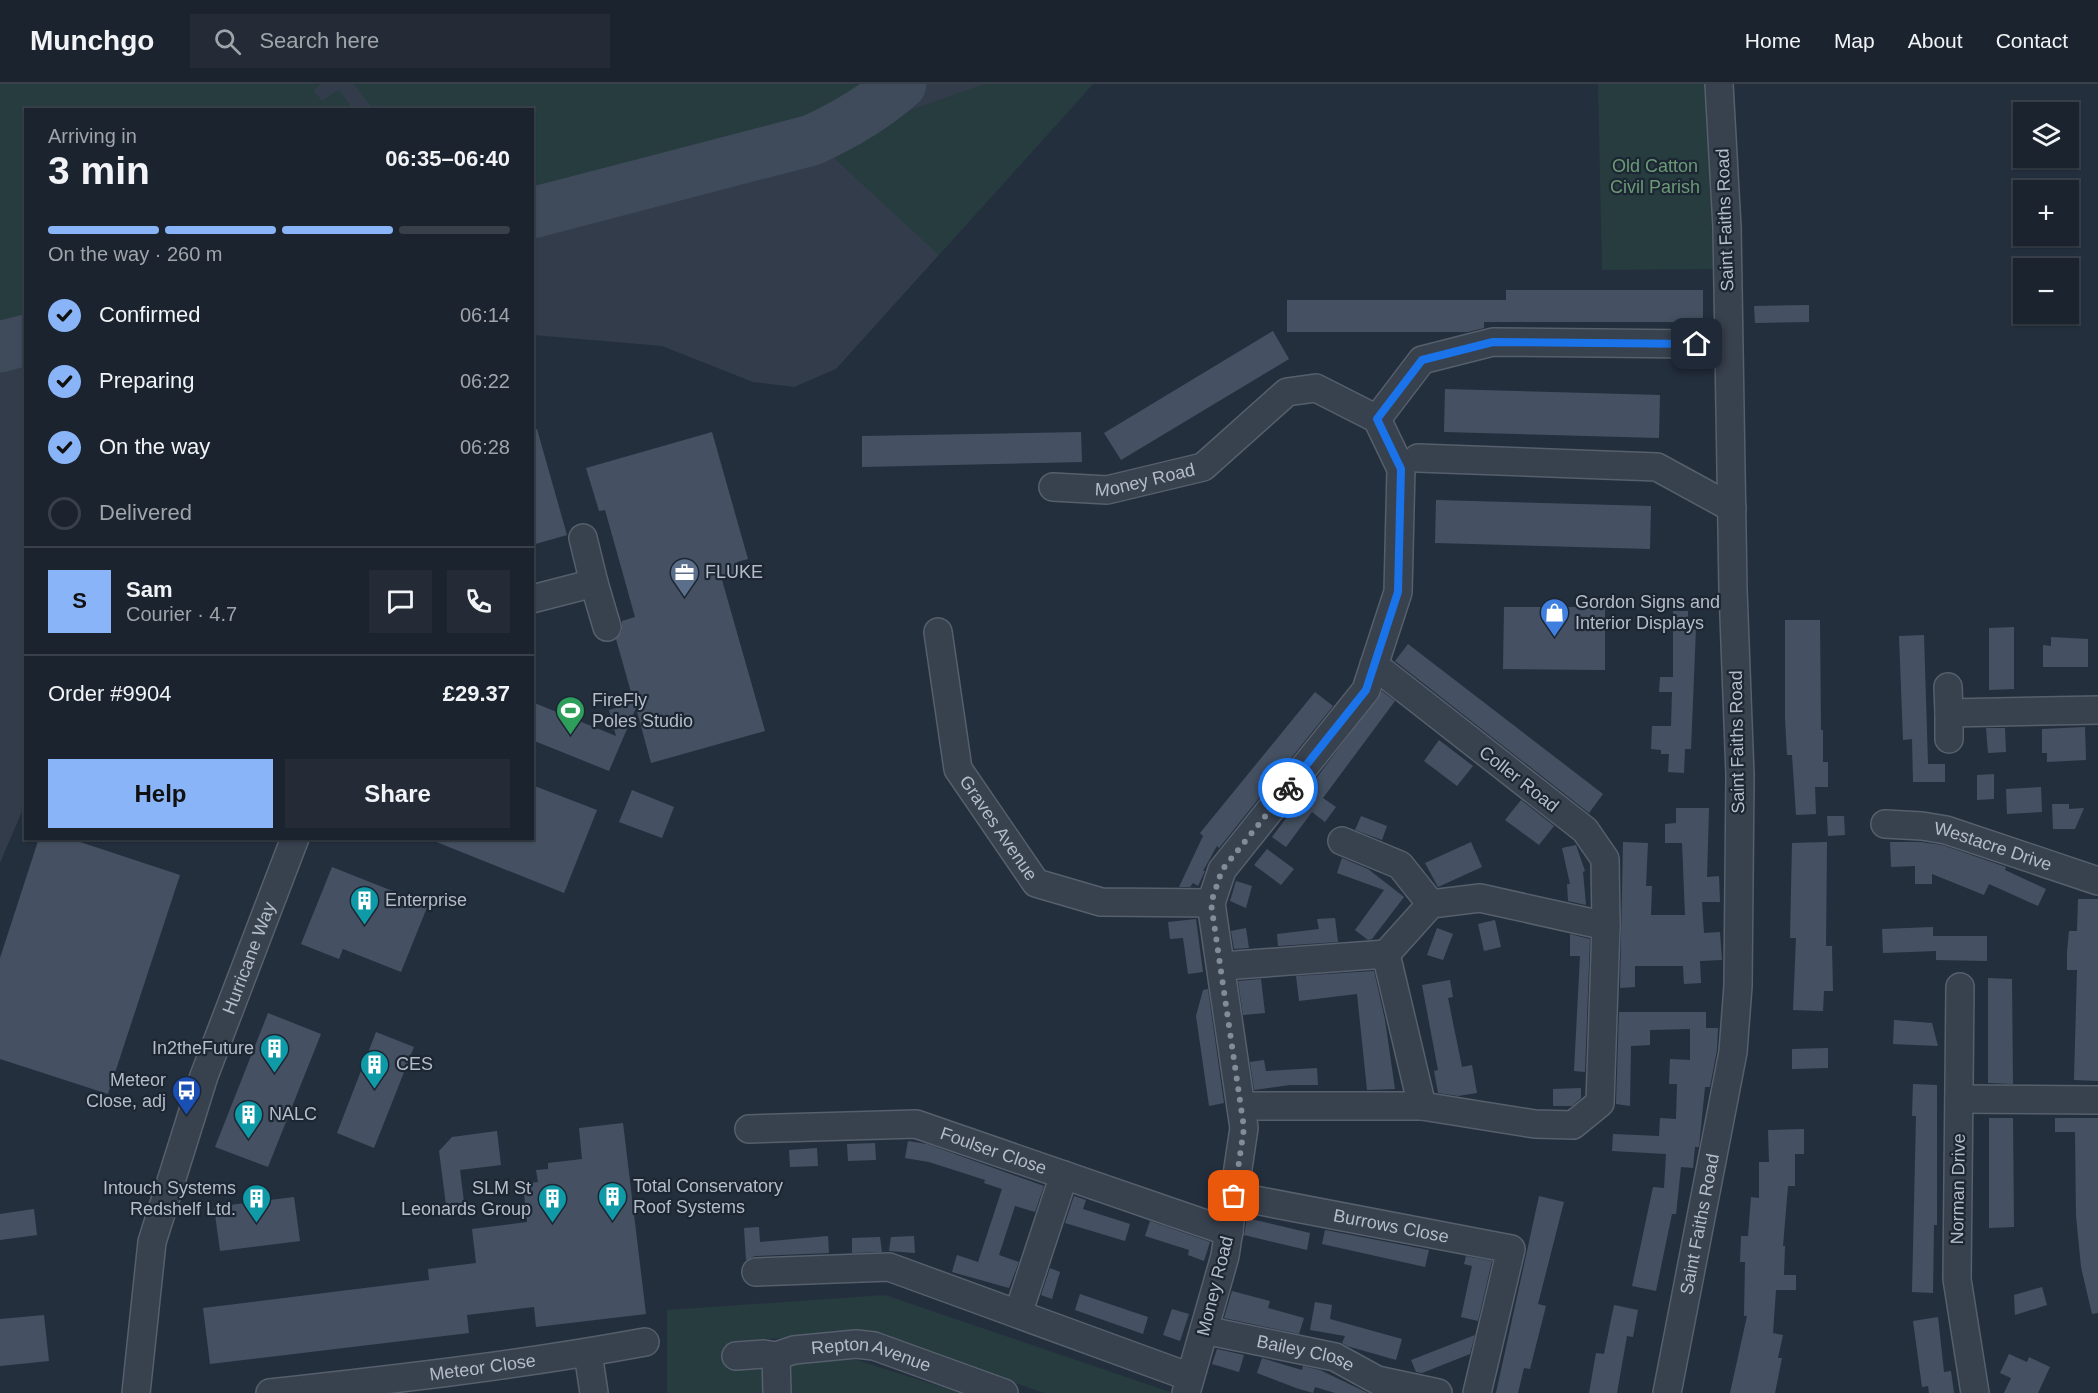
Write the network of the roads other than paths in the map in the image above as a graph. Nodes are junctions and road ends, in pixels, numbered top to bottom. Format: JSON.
{"nodes":[{"id":1,"x":1719,"y":84,"type":"edge"},
{"id":2,"x":1697,"y":344,"type":"dead end"},
{"id":3,"x":1377,"y":419,"type":"junction"},
{"id":4,"x":1418,"y":458,"type":"dead end"},
{"id":5,"x":1053,"y":487,"type":"dead end"},
{"id":6,"x":1732,"y":508,"type":"junction"},
{"id":7,"x":583,"y":538,"type":"dead end"},
{"id":8,"x":594,"y":583,"type":"junction"},
{"id":9,"x":534,"y":598,"type":"edge"},
{"id":10,"x":607,"y":627,"type":"dead end"},
{"id":11,"x":938,"y":632,"type":"dead end"},
{"id":12,"x":1374,"y":665,"type":"junction"},
{"id":13,"x":2098,"y":710,"type":"edge"},
{"id":14,"x":1949,"y":713,"type":"dead end"},
{"id":15,"x":1885,"y":824,"type":"dead end"},
{"id":16,"x":294,"y":840,"type":"edge"},
{"id":17,"x":1342,"y":841,"type":"dead end"},
{"id":18,"x":2098,"y":881,"type":"edge"},
{"id":19,"x":1211,"y":903,"type":"junction"},
{"id":20,"x":1431,"y":904,"type":"junction"},
{"id":21,"x":1606,"y":926,"type":"junction"},
{"id":22,"x":1386,"y":954,"type":"junction"},
{"id":23,"x":1222,"y":966,"type":"junction"},
{"id":24,"x":1960,"y":987,"type":"dead end"},
{"id":25,"x":1959,"y":1099,"type":"junction"},
{"id":26,"x":2098,"y":1100,"type":"edge"},
{"id":27,"x":1241,"y":1106,"type":"junction"},
{"id":28,"x":1422,"y":1106,"type":"junction"},
{"id":29,"x":749,"y":1129,"type":"dead end"},
{"id":30,"x":1064,"y":1175,"type":"junction"},
{"id":31,"x":1234,"y":1196,"type":"junction"},
{"id":32,"x":1229,"y":1232,"type":"junction"},
{"id":33,"x":756,"y":1272,"type":"dead end"},
{"id":34,"x":1018,"y":1314,"type":"junction"},
{"id":35,"x":1204,"y":1330,"type":"junction"},
{"id":36,"x":645,"y":1342,"type":"dead end"},
{"id":37,"x":588,"y":1353,"type":"junction"},
{"id":38,"x":736,"y":1356,"type":"dead end"},
{"id":39,"x":776,"y":1356,"type":"junction"},
{"id":40,"x":1188,"y":1385,"type":"edge"},
{"id":41,"x":136,"y":1393,"type":"edge"},
{"id":42,"x":270,"y":1393,"type":"edge"},
{"id":43,"x":594,"y":1393,"type":"edge"},
{"id":44,"x":777,"y":1393,"type":"edge"},
{"id":45,"x":1004,"y":1393,"type":"edge"},
{"id":46,"x":1438,"y":1393,"type":"edge"},
{"id":47,"x":1477,"y":1393,"type":"edge"},
{"id":48,"x":1667,"y":1393,"type":"edge"},
{"id":49,"x":1975,"y":1393,"type":"edge"}],
"edges":[{"from":1,"to":6,"type":"street","name":"Saint Faiths Road"},
{"from":2,"to":3,"type":"street"},
{"from":3,"to":5,"type":"street","name":"Money Road"},
{"from":3,"to":12,"type":"street","name":"Money Road"},
{"from":4,"to":6,"type":"street"},
{"from":6,"to":48,"type":"street","name":"Saint Faiths Road"},
{"from":7,"to":8,"type":"street"},
{"from":8,"to":9,"type":"street"},
{"from":8,"to":10,"type":"street"},
{"from":11,"to":19,"type":"street","name":"Graves Avenue"},
{"from":12,"to":19,"type":"street","name":"Money Road"},
{"from":12,"to":21,"type":"street","name":"Coller Road"},
{"from":13,"to":14,"type":"street"},
{"from":15,"to":18,"type":"street","name":"Westacre Drive"},
{"from":16,"to":41,"type":"street","name":"Hurricane Way"},
{"from":17,"to":20,"type":"street"},
{"from":19,"to":23,"type":"street","name":"Money Road"},
{"from":20,"to":21,"type":"street"},
{"from":20,"to":22,"type":"street"},
{"from":21,"to":28,"type":"street","name":"Coller Road"},
{"from":22,"to":23,"type":"street"},
{"from":22,"to":28,"type":"street"},
{"from":23,"to":27,"type":"street","name":"Money Road"},
{"from":24,"to":25,"type":"street","name":"Norman Drive"},
{"from":25,"to":26,"type":"street"},
{"from":25,"to":49,"type":"street","name":"Norman Drive"},
{"from":27,"to":28,"type":"street","name":"Coller Road"},
{"from":27,"to":31,"type":"street","name":"Money Road"},
{"from":29,"to":30,"type":"street","name":"Foulser Close"},
{"from":30,"to":32,"type":"street","name":"Foulser Close"},
{"from":30,"to":34,"type":"street"},
{"from":31,"to":32,"type":"street","name":"Money Road"},
{"from":31,"to":47,"type":"street","name":"Burrows Close"},
{"from":32,"to":35,"type":"street","name":"Money Road"},
{"from":33,"to":34,"type":"street"},
{"from":34,"to":40,"type":"street"},
{"from":35,"to":40,"type":"street","name":"Money Road"},
{"from":35,"to":46,"type":"street","name":"Bailey Close"},
{"from":36,"to":37,"type":"street","name":"Meteor Close"},
{"from":37,"to":42,"type":"street","name":"Meteor Close"},
{"from":37,"to":43,"type":"street"},
{"from":38,"to":39,"type":"street","name":"Repton Avenue"},
{"from":39,"to":44,"type":"street"},
{"from":39,"to":45,"type":"street","name":"Repton Avenue"}]}
